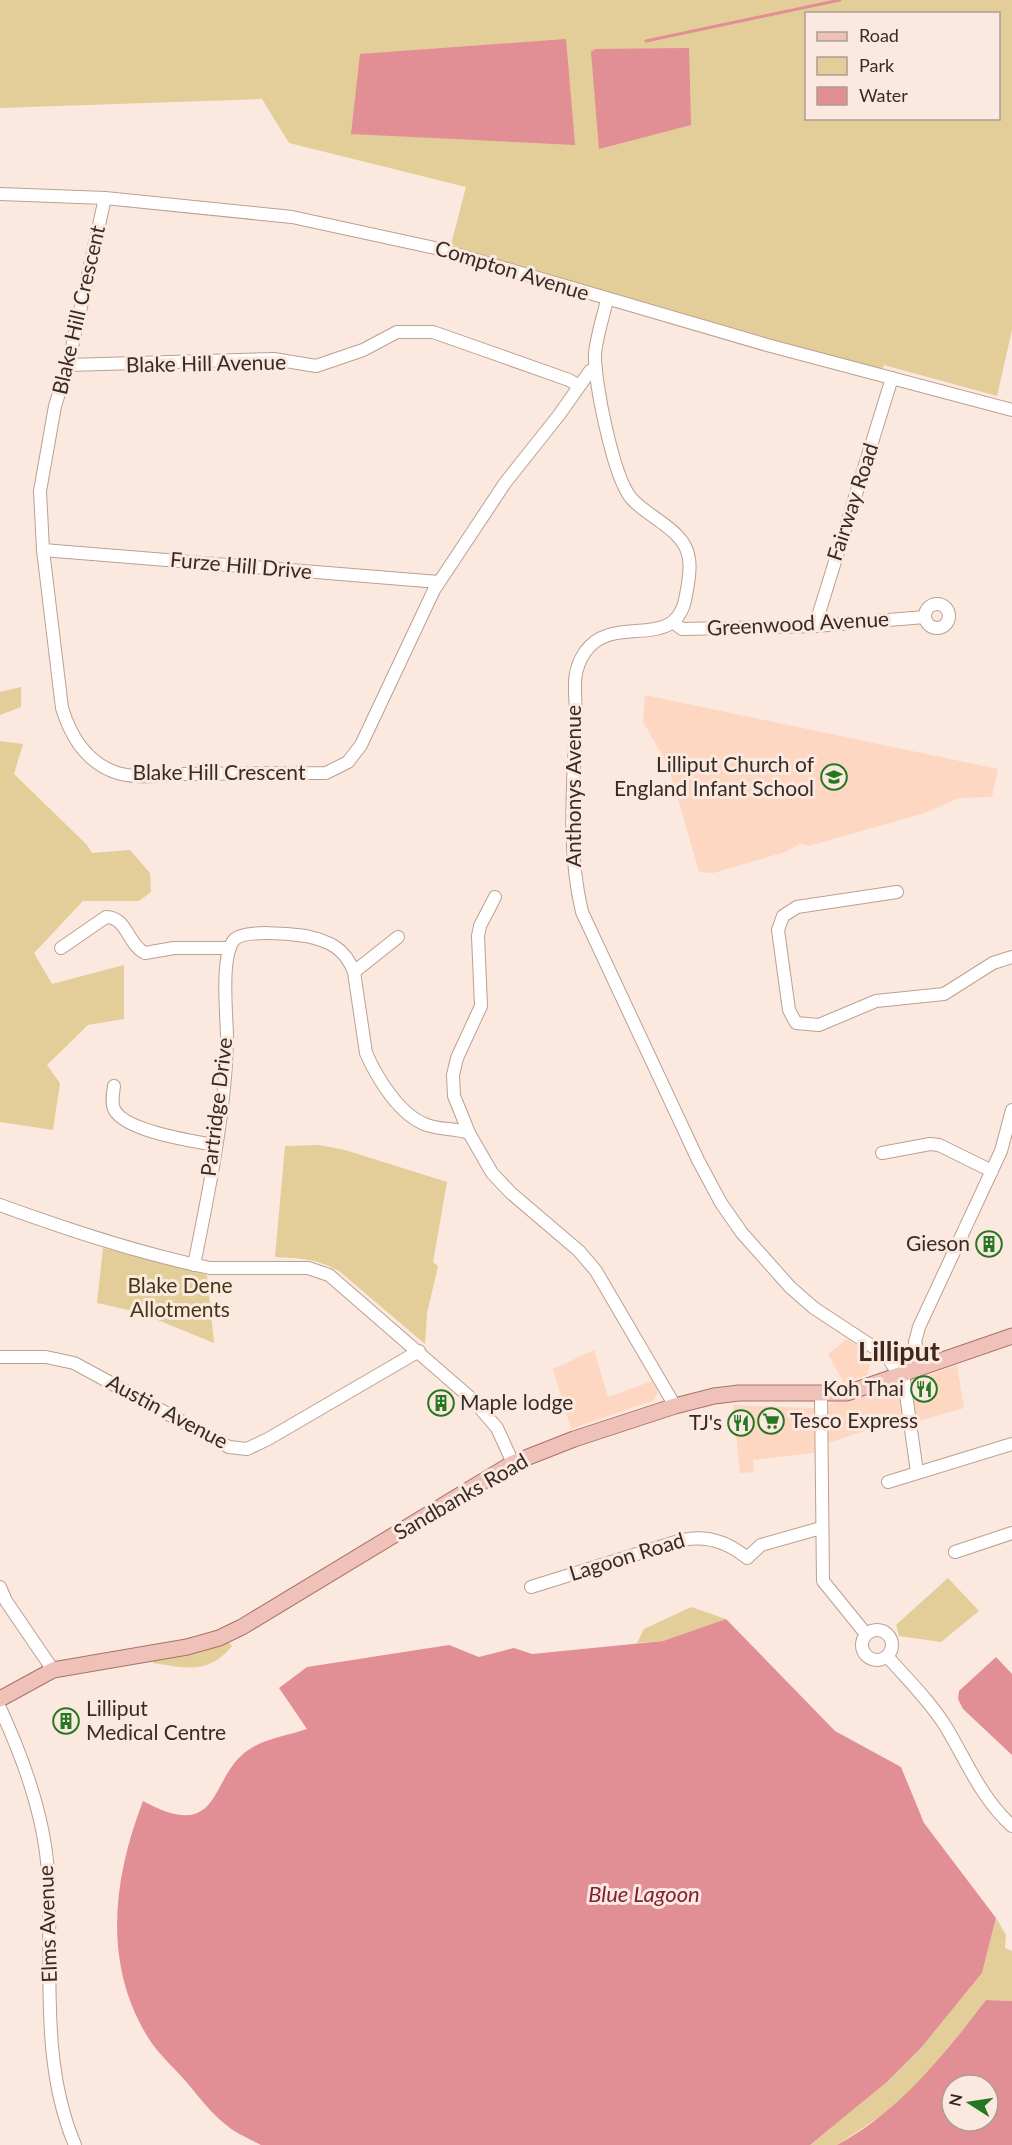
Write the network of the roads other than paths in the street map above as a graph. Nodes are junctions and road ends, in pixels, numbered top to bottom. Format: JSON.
{"nodes":[{"id":1,"x":0,"y":194,"type":"edge"},
{"id":2,"x":105,"y":198,"type":"junction"},
{"id":3,"x":607,"y":300,"type":"junction"},
{"id":4,"x":68,"y":365,"type":"junction"},
{"id":5,"x":596,"y":369,"type":"junction"},
{"id":6,"x":892,"y":378,"type":"junction"},
{"id":7,"x":579,"y":386,"type":"junction"},
{"id":8,"x":1012,"y":410,"type":"edge"},
{"id":9,"x":43,"y":550,"type":"junction"},
{"id":10,"x":440,"y":582,"type":"junction"},
{"id":11,"x":925,"y":616,"type":"dead end"},
{"id":12,"x":674,"y":623,"type":"junction"},
{"id":13,"x":815,"y":626,"type":"junction"},
{"id":14,"x":897,"y":892,"type":"dead end"},
{"id":15,"x":495,"y":897,"type":"dead end"},
{"id":16,"x":398,"y":937,"type":"dead end"},
{"id":17,"x":61,"y":948,"type":"dead end"},
{"id":18,"x":230,"y":948,"type":"junction"},
{"id":19,"x":1012,"y":957,"type":"edge"},
{"id":20,"x":354,"y":972,"type":"junction"},
{"id":21,"x":114,"y":1086,"type":"dead end"},
{"id":22,"x":1012,"y":1114,"type":"edge"},
{"id":23,"x":469,"y":1133,"type":"junction"},
{"id":24,"x":214,"y":1145,"type":"junction"},
{"id":25,"x":882,"y":1153,"type":"dead end"},
{"id":26,"x":992,"y":1171,"type":"junction"},
{"id":27,"x":0,"y":1205,"type":"edge"},
{"id":28,"x":194,"y":1265,"type":"junction"},
{"id":29,"x":1012,"y":1336,"type":"edge"},
{"id":30,"x":419,"y":1351,"type":"junction"},
{"id":31,"x":0,"y":1357,"type":"edge"},
{"id":32,"x":922,"y":1367,"type":"junction"},
{"id":33,"x":901,"y":1374,"type":"junction"},
{"id":34,"x":820,"y":1395,"type":"junction"},
{"id":35,"x":675,"y":1406,"type":"junction"},
{"id":36,"x":1012,"y":1444,"type":"edge"},
{"id":37,"x":513,"y":1463,"type":"junction"},
{"id":38,"x":917,"y":1472,"type":"junction"},
{"id":39,"x":888,"y":1482,"type":"dead end"},
{"id":40,"x":821,"y":1528,"type":"junction"},
{"id":41,"x":1012,"y":1533,"type":"edge"},
{"id":42,"x":955,"y":1552,"type":"dead end"},
{"id":43,"x":0,"y":1587,"type":"edge"},
{"id":44,"x":531,"y":1587,"type":"dead end"},
{"id":45,"x":866,"y":1634,"type":"junction"},
{"id":46,"x":887,"y":1656,"type":"junction"},
{"id":47,"x":53,"y":1670,"type":"junction"},
{"id":48,"x":0,"y":1699,"type":"edge"},
{"id":49,"x":0,"y":1708,"type":"edge"},
{"id":50,"x":1012,"y":1826,"type":"edge"},
{"id":51,"x":75,"y":2145,"type":"edge"}],
"edges":[{"from":1,"to":2,"type":"street","name":"Compton Avenue"},
{"from":2,"to":3,"type":"street","name":"Compton Avenue"},
{"from":2,"to":4,"type":"street","name":"Blake Hill Crescent"},
{"from":3,"to":5,"type":"street"},
{"from":3,"to":6,"type":"street","name":"Compton Avenue"},
{"from":4,"to":7,"type":"street","name":"Blake Hill Avenue"},
{"from":4,"to":9,"type":"street","name":"Blake Hill Crescent"},
{"from":5,"to":7,"type":"street","name":"Blake Hill Crescent"},
{"from":5,"to":12,"type":"street"},
{"from":6,"to":8,"type":"street","name":"Compton Avenue"},
{"from":6,"to":13,"type":"street","name":"Fairway Road"},
{"from":7,"to":10,"type":"street","name":"Blake Hill Crescent"},
{"from":9,"to":10,"type":"street","name":"Furze Hill Drive"},
{"from":9,"to":10,"type":"street","name":"Blake Hill Crescent"},
{"from":11,"to":13,"type":"street","name":"Greenwood Avenue"},
{"from":12,"to":13,"type":"street","name":"Greenwood Avenue"},
{"from":12,"to":33,"type":"street","name":"Anthonys Avenue"},
{"from":14,"to":19,"type":"street"},
{"from":15,"to":23,"type":"street"},
{"from":16,"to":20,"type":"street"},
{"from":17,"to":18,"type":"street"},
{"from":18,"to":20,"type":"street"},
{"from":18,"to":24,"type":"street","name":"Partridge Drive"},
{"from":20,"to":23,"type":"street"},
{"from":21,"to":24,"type":"street"},
{"from":22,"to":26,"type":"street"},
{"from":23,"to":35,"type":"street"},
{"from":24,"to":28,"type":"street","name":"Partridge Drive"},
{"from":25,"to":26,"type":"street"},
{"from":26,"to":32,"type":"street"},
{"from":27,"to":28,"type":"street"},
{"from":28,"to":30,"type":"street"},
{"from":29,"to":32,"type":"main road","name":"Sandbanks Road"},
{"from":30,"to":31,"type":"street","name":"Austin Avenue"},
{"from":30,"to":37,"type":"street"},
{"from":32,"to":33,"type":"main road","name":"Sandbanks Road"},
{"from":33,"to":34,"type":"main road","name":"Sandbanks Road"},
{"from":33,"to":38,"type":"street"},
{"from":34,"to":35,"type":"main road","name":"Sandbanks Road"},
{"from":34,"to":40,"type":"street"},
{"from":35,"to":37,"type":"main road","name":"Sandbanks Road"},
{"from":36,"to":38,"type":"street"},
{"from":37,"to":47,"type":"main road","name":"Sandbanks Road"},
{"from":38,"to":39,"type":"street"},
{"from":40,"to":44,"type":"street","name":"Lagoon Road"},
{"from":40,"to":45,"type":"street"},
{"from":41,"to":42,"type":"street"},
{"from":43,"to":47,"type":"street"},
{"from":45,"to":46,"type":"street"},
{"from":45,"to":46,"type":"street"},
{"from":46,"to":50,"type":"street"},
{"from":47,"to":48,"type":"main road","name":"Sandbanks Road"},
{"from":49,"to":51,"type":"street","name":"Elms Avenue"}]}
